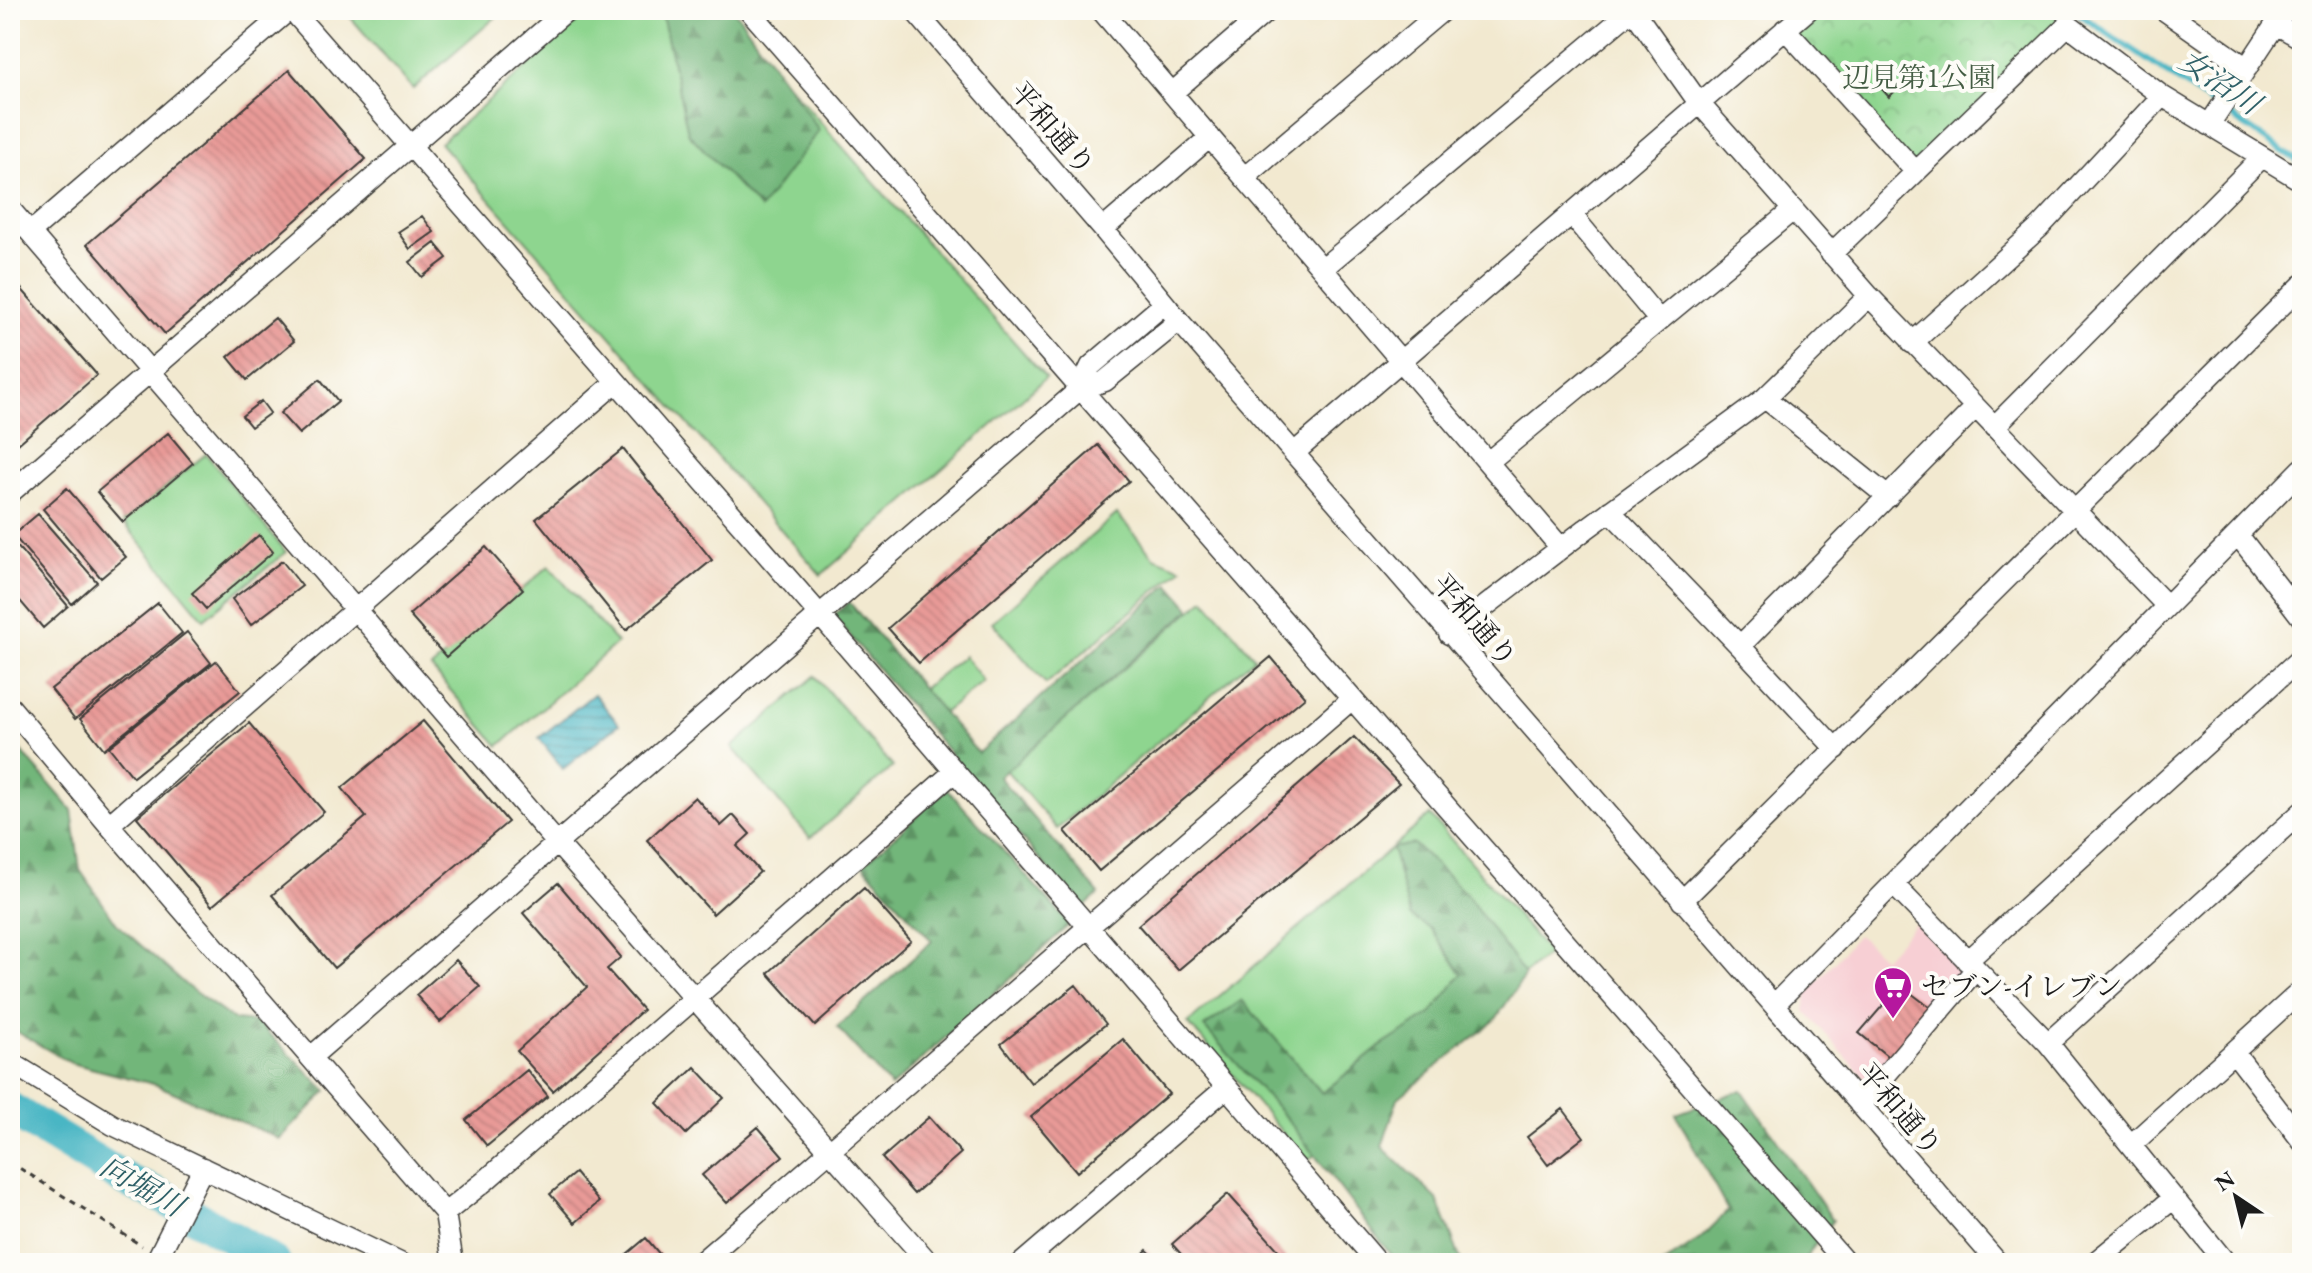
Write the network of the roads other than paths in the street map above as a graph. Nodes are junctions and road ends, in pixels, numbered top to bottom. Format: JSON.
{"nodes":[{"id":1,"x":291,"y":10,"type":"edge"},
{"id":2,"x":567,"y":10,"type":"edge"},
{"id":3,"x":749,"y":10,"type":"edge"},
{"id":4,"x":914,"y":10,"type":"edge"},
{"id":5,"x":1101,"y":10,"type":"edge"},
{"id":6,"x":1268,"y":10,"type":"edge"},
{"id":7,"x":1443,"y":10,"type":"edge"},
{"id":8,"x":1632,"y":10,"type":"edge"},
{"id":9,"x":1808,"y":10,"type":"edge"},
{"id":10,"x":2164,"y":10,"type":"edge"},
{"id":11,"x":2280,"y":17,"type":"edge"},
{"id":12,"x":1785,"y":29,"type":"junction"},
{"id":13,"x":2302,"y":39,"type":"edge"},
{"id":14,"x":2247,"y":68,"type":"junction"},
{"id":15,"x":1172,"y":93,"type":"junction"},
{"id":16,"x":2162,"y":96,"type":"junction"},
{"id":17,"x":1699,"y":103,"type":"junction"},
{"id":18,"x":2209,"y":125,"type":"junction"},
{"id":19,"x":1210,"y":137,"type":"junction"},
{"id":20,"x":410,"y":146,"type":"junction"},
{"id":21,"x":2262,"y":157,"type":"junction"},
{"id":22,"x":1916,"y":172,"type":"junction"},
{"id":23,"x":1245,"y":177,"type":"junction"},
{"id":24,"x":2302,"y":181,"type":"edge"},
{"id":25,"x":10,"y":209,"type":"edge"},
{"id":26,"x":1793,"y":210,"type":"junction"},
{"id":27,"x":1571,"y":214,"type":"junction"},
{"id":28,"x":1103,"y":229,"type":"junction"},
{"id":29,"x":31,"y":232,"type":"junction"},
{"id":30,"x":1831,"y":254,"type":"junction"},
{"id":31,"x":1323,"y":268,"type":"junction"},
{"id":32,"x":2302,"y":285,"type":"edge"},
{"id":33,"x":1869,"y":296,"type":"junction"},
{"id":34,"x":1164,"y":304,"type":"junction"},
{"id":35,"x":1659,"y":320,"type":"junction"},
{"id":36,"x":1179,"y":321,"type":"junction"},
{"id":37,"x":1912,"y":343,"type":"junction"},
{"id":38,"x":1402,"y":361,"type":"junction"},
{"id":39,"x":149,"y":370,"type":"junction"},
{"id":40,"x":616,"y":382,"type":"junction"},
{"id":41,"x":1080,"y":389,"type":"junction"},
{"id":42,"x":1765,"y":398,"type":"junction"},
{"id":43,"x":1975,"y":408,"type":"junction"},
{"id":44,"x":1994,"y":427,"type":"junction"},
{"id":45,"x":1294,"y":453,"type":"junction"},
{"id":46,"x":1488,"y":462,"type":"junction"},
{"id":47,"x":2302,"y":469,"type":"edge"},
{"id":48,"x":10,"y":493,"type":"edge"},
{"id":49,"x":1888,"y":497,"type":"junction"},
{"id":50,"x":1610,"y":511,"type":"junction"},
{"id":51,"x":2075,"y":512,"type":"junction"},
{"id":52,"x":2238,"y":535,"type":"junction"},
{"id":53,"x":1561,"y":548,"type":"junction"},
{"id":54,"x":2166,"y":605,"type":"junction"},
{"id":55,"x":356,"y":607,"type":"junction"},
{"id":56,"x":819,"y":614,"type":"junction"},
{"id":57,"x":2302,"y":618,"type":"edge"},
{"id":58,"x":1449,"y":634,"type":"junction"},
{"id":59,"x":1740,"y":646,"type":"junction"},
{"id":60,"x":2302,"y":657,"type":"edge"},
{"id":61,"x":1352,"y":699,"type":"junction"},
{"id":62,"x":10,"y":707,"type":"edge"},
{"id":63,"x":1836,"y":749,"type":"junction"},
{"id":64,"x":954,"y":772,"type":"junction"},
{"id":65,"x":2302,"y":812,"type":"edge"},
{"id":66,"x":109,"y":825,"type":"junction"},
{"id":67,"x":557,"y":843,"type":"junction"},
{"id":68,"x":1893,"y":884,"type":"junction"},
{"id":69,"x":1682,"y":901,"type":"junction"},
{"id":70,"x":1088,"y":928,"type":"junction"},
{"id":71,"x":1971,"y":965,"type":"junction"},
{"id":72,"x":2302,"y":990,"type":"edge"},
{"id":73,"x":694,"y":999,"type":"junction"},
{"id":74,"x":1774,"y":1005,"type":"junction"},
{"id":75,"x":2048,"y":1043,"type":"junction"},
{"id":76,"x":2234,"y":1052,"type":"junction"},
{"id":77,"x":311,"y":1057,"type":"junction"},
{"id":78,"x":10,"y":1062,"type":"edge"},
{"id":79,"x":1226,"y":1088,"type":"junction"},
{"id":80,"x":1860,"y":1105,"type":"junction"},
{"id":81,"x":2302,"y":1141,"type":"edge"},
{"id":82,"x":2131,"y":1145,"type":"junction"},
{"id":83,"x":831,"y":1150,"type":"junction"},
{"id":84,"x":200,"y":1174,"type":"junction"},
{"id":85,"x":2174,"y":1198,"type":"junction"},
{"id":86,"x":445,"y":1213,"type":"junction"},
{"id":87,"x":160,"y":1254,"type":"edge"},
{"id":88,"x":400,"y":1263,"type":"edge"},
{"id":89,"x":453,"y":1263,"type":"edge"},
{"id":90,"x":700,"y":1263,"type":"edge"},
{"id":91,"x":929,"y":1263,"type":"edge"},
{"id":92,"x":1022,"y":1263,"type":"edge"},
{"id":93,"x":1378,"y":1263,"type":"edge"},
{"id":94,"x":1846,"y":1263,"type":"edge"},
{"id":95,"x":1998,"y":1263,"type":"edge"},
{"id":96,"x":2094,"y":1263,"type":"edge"},
{"id":97,"x":2226,"y":1263,"type":"edge"}],
"edges":[{"from":1,"to":20,"type":"street"},
{"from":1,"to":29,"type":"street"},
{"from":2,"to":20,"type":"street"},
{"from":3,"to":41,"type":"street"},
{"from":4,"to":28,"type":"street","name":"平和通り"},
{"from":5,"to":15,"type":"street"},
{"from":6,"to":15,"type":"street"},
{"from":7,"to":23,"type":"street"},
{"from":8,"to":17,"type":"street"},
{"from":8,"to":31,"type":"street"},
{"from":9,"to":12,"type":"street"},
{"from":10,"to":14,"type":"street"},
{"from":11,"to":13,"type":"street"},
{"from":11,"to":14,"type":"street"},
{"from":12,"to":17,"type":"street"},
{"from":12,"to":22,"type":"street"},
{"from":14,"to":18,"type":"street"},
{"from":15,"to":19,"type":"street"},
{"from":16,"to":18,"type":"street"},
{"from":16,"to":22,"type":"street"},
{"from":16,"to":37,"type":"street"},
{"from":17,"to":26,"type":"street"},
{"from":17,"to":27,"type":"street"},
{"from":18,"to":21,"type":"street"},
{"from":19,"to":23,"type":"street"},
{"from":19,"to":28,"type":"street"},
{"from":20,"to":39,"type":"street"},
{"from":20,"to":40,"type":"street"},
{"from":21,"to":24,"type":"street"},
{"from":21,"to":44,"type":"street"},
{"from":22,"to":30,"type":"street"},
{"from":23,"to":31,"type":"street"},
{"from":25,"to":29,"type":"street"},
{"from":26,"to":30,"type":"street"},
{"from":26,"to":35,"type":"street"},
{"from":27,"to":35,"type":"street"},
{"from":27,"to":38,"type":"street"},
{"from":28,"to":34,"type":"street","name":"平和通り"},
{"from":29,"to":39,"type":"street"},
{"from":30,"to":33,"type":"street"},
{"from":31,"to":38,"type":"street"},
{"from":32,"to":51,"type":"street"},
{"from":33,"to":37,"type":"street"},
{"from":33,"to":42,"type":"street"},
{"from":34,"to":36,"type":"street","name":"平和通り"},
{"from":34,"to":41,"type":"street"},
{"from":35,"to":46,"type":"street"},
{"from":36,"to":41,"type":"street"},
{"from":36,"to":45,"type":"street","name":"平和通り"},
{"from":37,"to":43,"type":"street"},
{"from":38,"to":45,"type":"street"},
{"from":38,"to":46,"type":"street"},
{"from":39,"to":48,"type":"street"},
{"from":39,"to":55,"type":"street"},
{"from":40,"to":55,"type":"street"},
{"from":40,"to":56,"type":"street"},
{"from":41,"to":56,"type":"street"},
{"from":41,"to":61,"type":"street"},
{"from":42,"to":49,"type":"street"},
{"from":42,"to":50,"type":"street"},
{"from":43,"to":44,"type":"street"},
{"from":43,"to":49,"type":"street"},
{"from":44,"to":51,"type":"street"},
{"from":45,"to":58,"type":"street","name":"平和通り"},
{"from":46,"to":53,"type":"street"},
{"from":47,"to":52,"type":"street"},
{"from":49,"to":59,"type":"street"},
{"from":50,"to":53,"type":"street"},
{"from":50,"to":59,"type":"street"},
{"from":51,"to":54,"type":"street"},
{"from":51,"to":63,"type":"street"},
{"from":52,"to":54,"type":"street"},
{"from":52,"to":57,"type":"street"},
{"from":53,"to":58,"type":"street"},
{"from":54,"to":68,"type":"street"},
{"from":55,"to":66,"type":"street"},
{"from":55,"to":67,"type":"street"},
{"from":56,"to":64,"type":"street"},
{"from":56,"to":67,"type":"street"},
{"from":58,"to":69,"type":"street","name":"平和通り"},
{"from":59,"to":63,"type":"street"},
{"from":60,"to":71,"type":"street"},
{"from":61,"to":70,"type":"street"},
{"from":61,"to":94,"type":"street"},
{"from":62,"to":66,"type":"street"},
{"from":63,"to":69,"type":"street"},
{"from":64,"to":70,"type":"street"},
{"from":64,"to":73,"type":"street"},
{"from":65,"to":75,"type":"street"},
{"from":66,"to":77,"type":"street"},
{"from":67,"to":73,"type":"street"},
{"from":67,"to":77,"type":"street"},
{"from":68,"to":71,"type":"street"},
{"from":68,"to":74,"type":"street"},
{"from":69,"to":74,"type":"street","name":"平和通り"},
{"from":70,"to":79,"type":"street"},
{"from":70,"to":83,"type":"street"},
{"from":71,"to":75,"type":"street"},
{"from":71,"to":80,"type":"street"},
{"from":72,"to":76,"type":"street"},
{"from":73,"to":83,"type":"street"},
{"from":73,"to":86,"type":"street"},
{"from":74,"to":80,"type":"street","name":"平和通り"},
{"from":75,"to":82,"type":"street"},
{"from":76,"to":81,"type":"street"},
{"from":76,"to":82,"type":"street"},
{"from":77,"to":86,"type":"street"},
{"from":78,"to":84,"type":"street"},
{"from":79,"to":92,"type":"street"},
{"from":79,"to":93,"type":"street"},
{"from":80,"to":95,"type":"street","name":"平和通り"},
{"from":82,"to":85,"type":"street"},
{"from":83,"to":90,"type":"street"},
{"from":83,"to":91,"type":"street"},
{"from":84,"to":87,"type":"street"},
{"from":84,"to":88,"type":"street"},
{"from":85,"to":96,"type":"street"},
{"from":85,"to":97,"type":"street"},
{"from":86,"to":89,"type":"street"}]}
